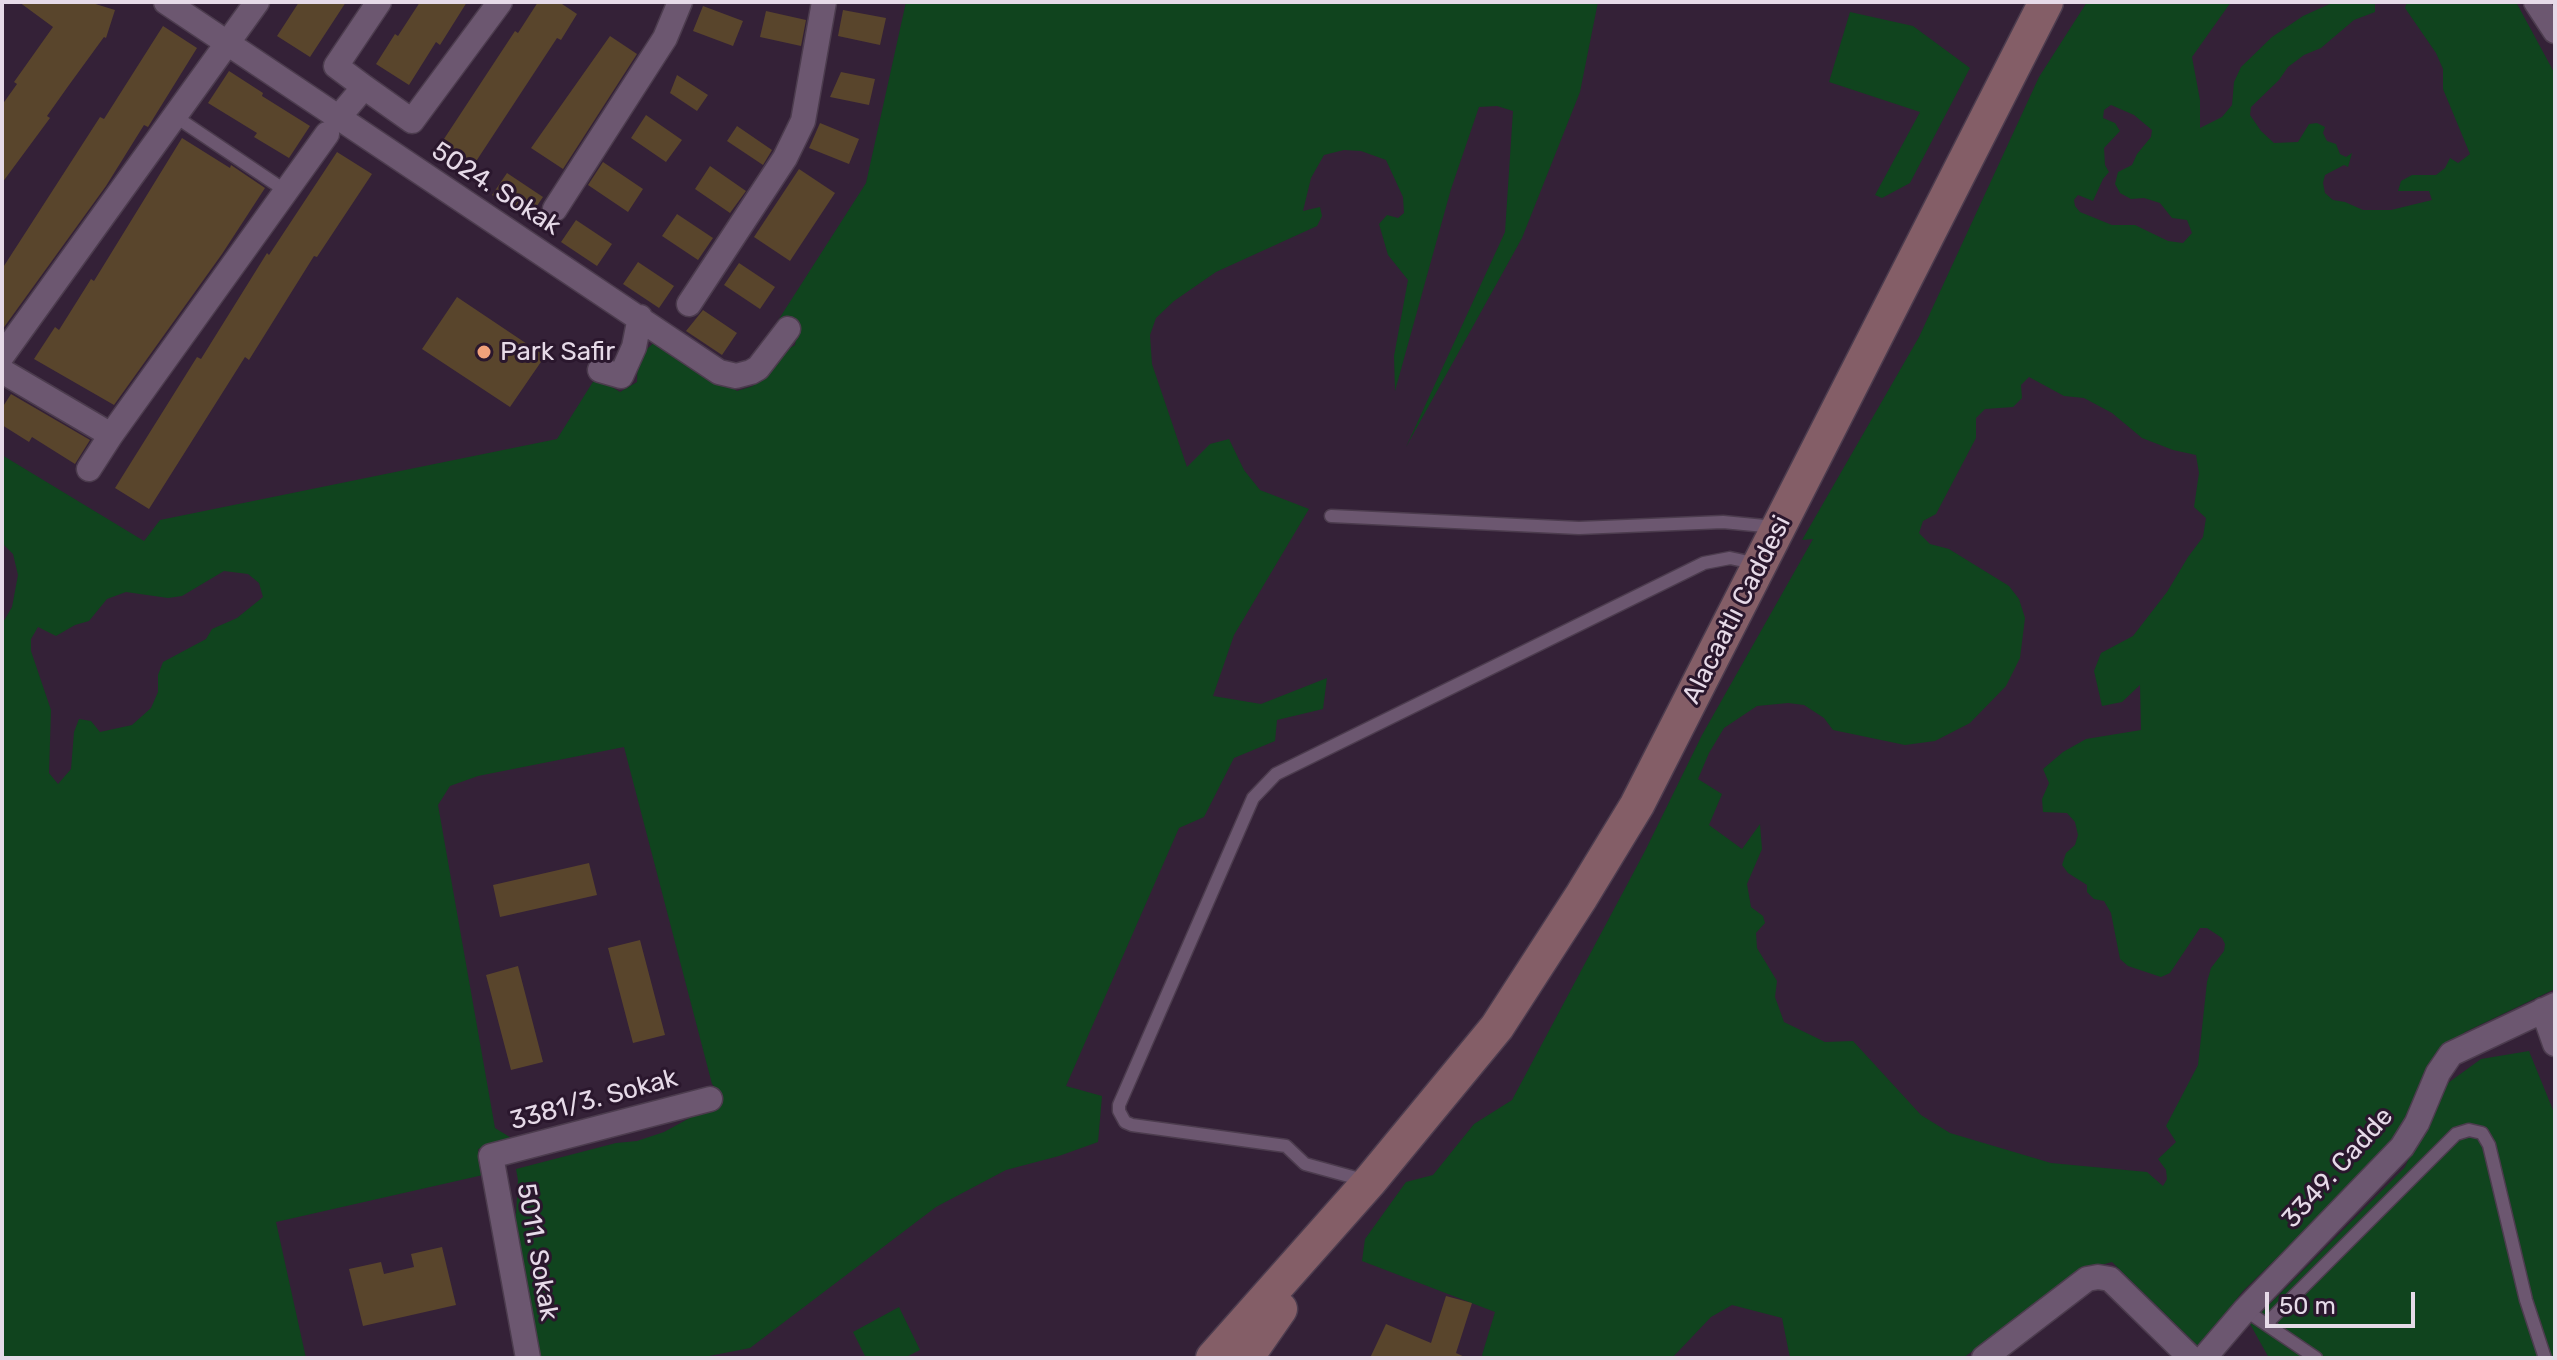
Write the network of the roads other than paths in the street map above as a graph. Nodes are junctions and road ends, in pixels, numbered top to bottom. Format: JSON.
{"nodes":[{"id":1,"x":166,"y":2,"type":"edge"},
{"id":2,"x":257,"y":2,"type":"edge"},
{"id":3,"x":379,"y":2,"type":"edge"},
{"id":4,"x":500,"y":2,"type":"edge"},
{"id":5,"x":680,"y":2,"type":"edge"},
{"id":6,"x":824,"y":2,"type":"edge"},
{"id":7,"x":2046,"y":2,"type":"edge"},
{"id":8,"x":2536,"y":2,"type":"edge"},
{"id":9,"x":2555,"y":31,"type":"edge"},
{"id":10,"x":229,"y":43,"type":"junction"},
{"id":11,"x":364,"y":87,"type":"junction"},
{"id":12,"x":176,"y":117,"type":"junction"},
{"id":13,"x":333,"y":126,"type":"junction"},
{"id":14,"x":286,"y":191,"type":"junction"},
{"id":15,"x":555,"y":209,"type":"dead end"},
{"id":16,"x":689,"y":304,"type":"dead end"},
{"id":17,"x":640,"y":317,"type":"junction"},
{"id":18,"x":788,"y":329,"type":"dead end"},
{"id":19,"x":2,"y":356,"type":"edge"},
{"id":20,"x":600,"y":370,"type":"dead end"},
{"id":21,"x":2,"y":371,"type":"edge"},
{"id":22,"x":111,"y":435,"type":"junction"},
{"id":23,"x":89,"y":469,"type":"dead end"},
{"id":24,"x":1331,"y":516,"type":"dead end"},
{"id":25,"x":1779,"y":527,"type":"junction"},
{"id":26,"x":1760,"y":565,"type":"junction"},
{"id":27,"x":2549,"y":1008,"type":"edge"},
{"id":28,"x":2555,"y":1044,"type":"edge"},
{"id":29,"x":710,"y":1099,"type":"dead end"},
{"id":30,"x":491,"y":1156,"type":"joint"},
{"id":31,"x":1370,"y":1181,"type":"junction"},
{"id":32,"x":2245,"y":1310,"type":"junction"},
{"id":33,"x":2266,"y":1324,"type":"junction"},
{"id":34,"x":1254,"y":1352,"type":"edge"},
{"id":35,"x":2310,"y":1356,"type":"edge"},
{"id":36,"x":528,"y":1358,"type":"edge"},
{"id":37,"x":1213,"y":1358,"type":"edge"},
{"id":38,"x":1984,"y":1358,"type":"edge"},
{"id":39,"x":2191,"y":1358,"type":"edge"},
{"id":40,"x":2204,"y":1358,"type":"edge"},
{"id":41,"x":2545,"y":1358,"type":"edge"}],
"edges":[{"from":1,"to":10,"type":"street","name":"5024. Sokak"},
{"from":2,"to":10,"type":"street"},
{"from":3,"to":11,"type":"street"},
{"from":4,"to":11,"type":"street"},
{"from":5,"to":15,"type":"street"},
{"from":6,"to":16,"type":"street"},
{"from":7,"to":25,"type":"main road","name":"Alacaatlı Caddesi"},
{"from":8,"to":9,"type":"street"},
{"from":10,"to":12,"type":"street"},
{"from":10,"to":13,"type":"street","name":"5024. Sokak"},
{"from":11,"to":13,"type":"street"},
{"from":12,"to":14,"type":"lane"},
{"from":12,"to":19,"type":"street"},
{"from":13,"to":14,"type":"street"},
{"from":13,"to":17,"type":"street","name":"5024. Sokak"},
{"from":14,"to":22,"type":"street"},
{"from":17,"to":18,"type":"street","name":"5024. Sokak"},
{"from":17,"to":20,"type":"street"},
{"from":21,"to":22,"type":"street"},
{"from":22,"to":23,"type":"street"},
{"from":24,"to":25,"type":"lane"},
{"from":25,"to":26,"type":"main road","name":"Alacaatlı Caddesi"},
{"from":26,"to":31,"type":"main road","name":"Alacaatlı Caddesi"},
{"from":26,"to":31,"type":"lane"},
{"from":27,"to":28,"type":"street"},
{"from":27,"to":32,"type":"street","name":"3349. Cadde"},
{"from":29,"to":30,"type":"street","name":"3381/3. Sokak"},
{"from":30,"to":36,"type":"street","name":"5011. Sokak"},
{"from":31,"to":34,"type":"main road","name":"Alacaatlı Caddesi"},
{"from":31,"to":37,"type":"main road","name":"Alacaatlı Caddesi"},
{"from":32,"to":33,"type":"lane"},
{"from":32,"to":40,"type":"street","name":"3349. Cadde"},
{"from":33,"to":35,"type":"lane"},
{"from":33,"to":41,"type":"lane"},
{"from":38,"to":39,"type":"street"}]}
